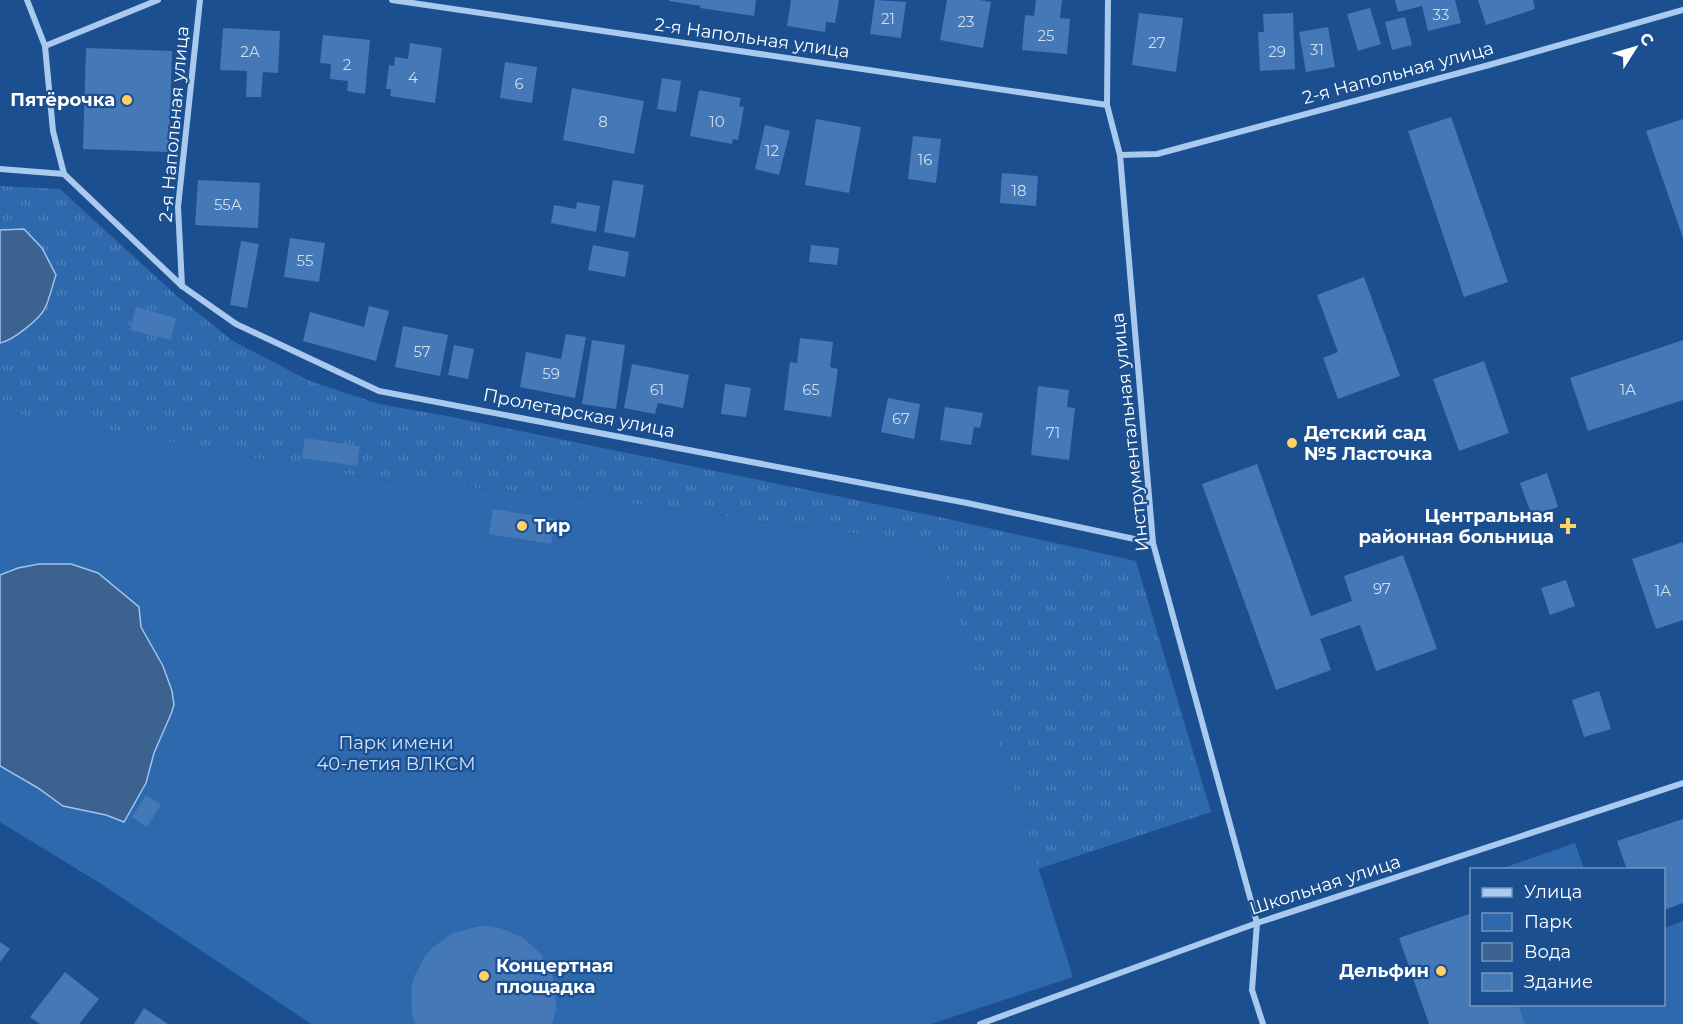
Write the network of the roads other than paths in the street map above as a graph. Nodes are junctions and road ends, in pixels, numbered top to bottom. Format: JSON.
{"nodes":[{"id":1,"x":27,"y":0,"type":"edge"},
{"id":2,"x":158,"y":0,"type":"edge"},
{"id":3,"x":200,"y":0,"type":"edge"},
{"id":4,"x":392,"y":0,"type":"edge"},
{"id":5,"x":1108,"y":0,"type":"edge"},
{"id":6,"x":1683,"y":10,"type":"edge"},
{"id":7,"x":45,"y":46,"type":"junction"},
{"id":8,"x":1107,"y":105,"type":"junction"},
{"id":9,"x":1120,"y":155,"type":"junction"},
{"id":10,"x":0,"y":169,"type":"edge"},
{"id":11,"x":64,"y":174,"type":"junction"},
{"id":12,"x":182,"y":286,"type":"junction"},
{"id":13,"x":1153,"y":543,"type":"junction"},
{"id":14,"x":1683,"y":783,"type":"edge"},
{"id":15,"x":1257,"y":922,"type":"junction"},
{"id":16,"x":980,"y":1024,"type":"edge"},
{"id":17,"x":1263,"y":1024,"type":"edge"}],
"edges":[{"from":1,"to":7,"type":"street"},
{"from":2,"to":7,"type":"street"},
{"from":3,"to":12,"type":"street","name":"2-я Напольная улица"},
{"from":4,"to":8,"type":"street","name":"2-я Напольная улица"},
{"from":5,"to":8,"type":"street","name":"Инструментальная улица"},
{"from":6,"to":9,"type":"street","name":"2-я Напольная улица"},
{"from":7,"to":11,"type":"street"},
{"from":8,"to":9,"type":"street","name":"Инструментальная улица"},
{"from":9,"to":13,"type":"street","name":"Инструментальная улица"},
{"from":10,"to":11,"type":"street"},
{"from":11,"to":12,"type":"street","name":"Пролетарская улица"},
{"from":12,"to":13,"type":"street","name":"Пролетарская улица"},
{"from":13,"to":15,"type":"street","name":"Инструментальная улица"},
{"from":14,"to":15,"type":"street","name":"Школьная улица"},
{"from":15,"to":16,"type":"street","name":"Школьная улица"},
{"from":15,"to":17,"type":"street","name":"Инструментальная улица"}]}
